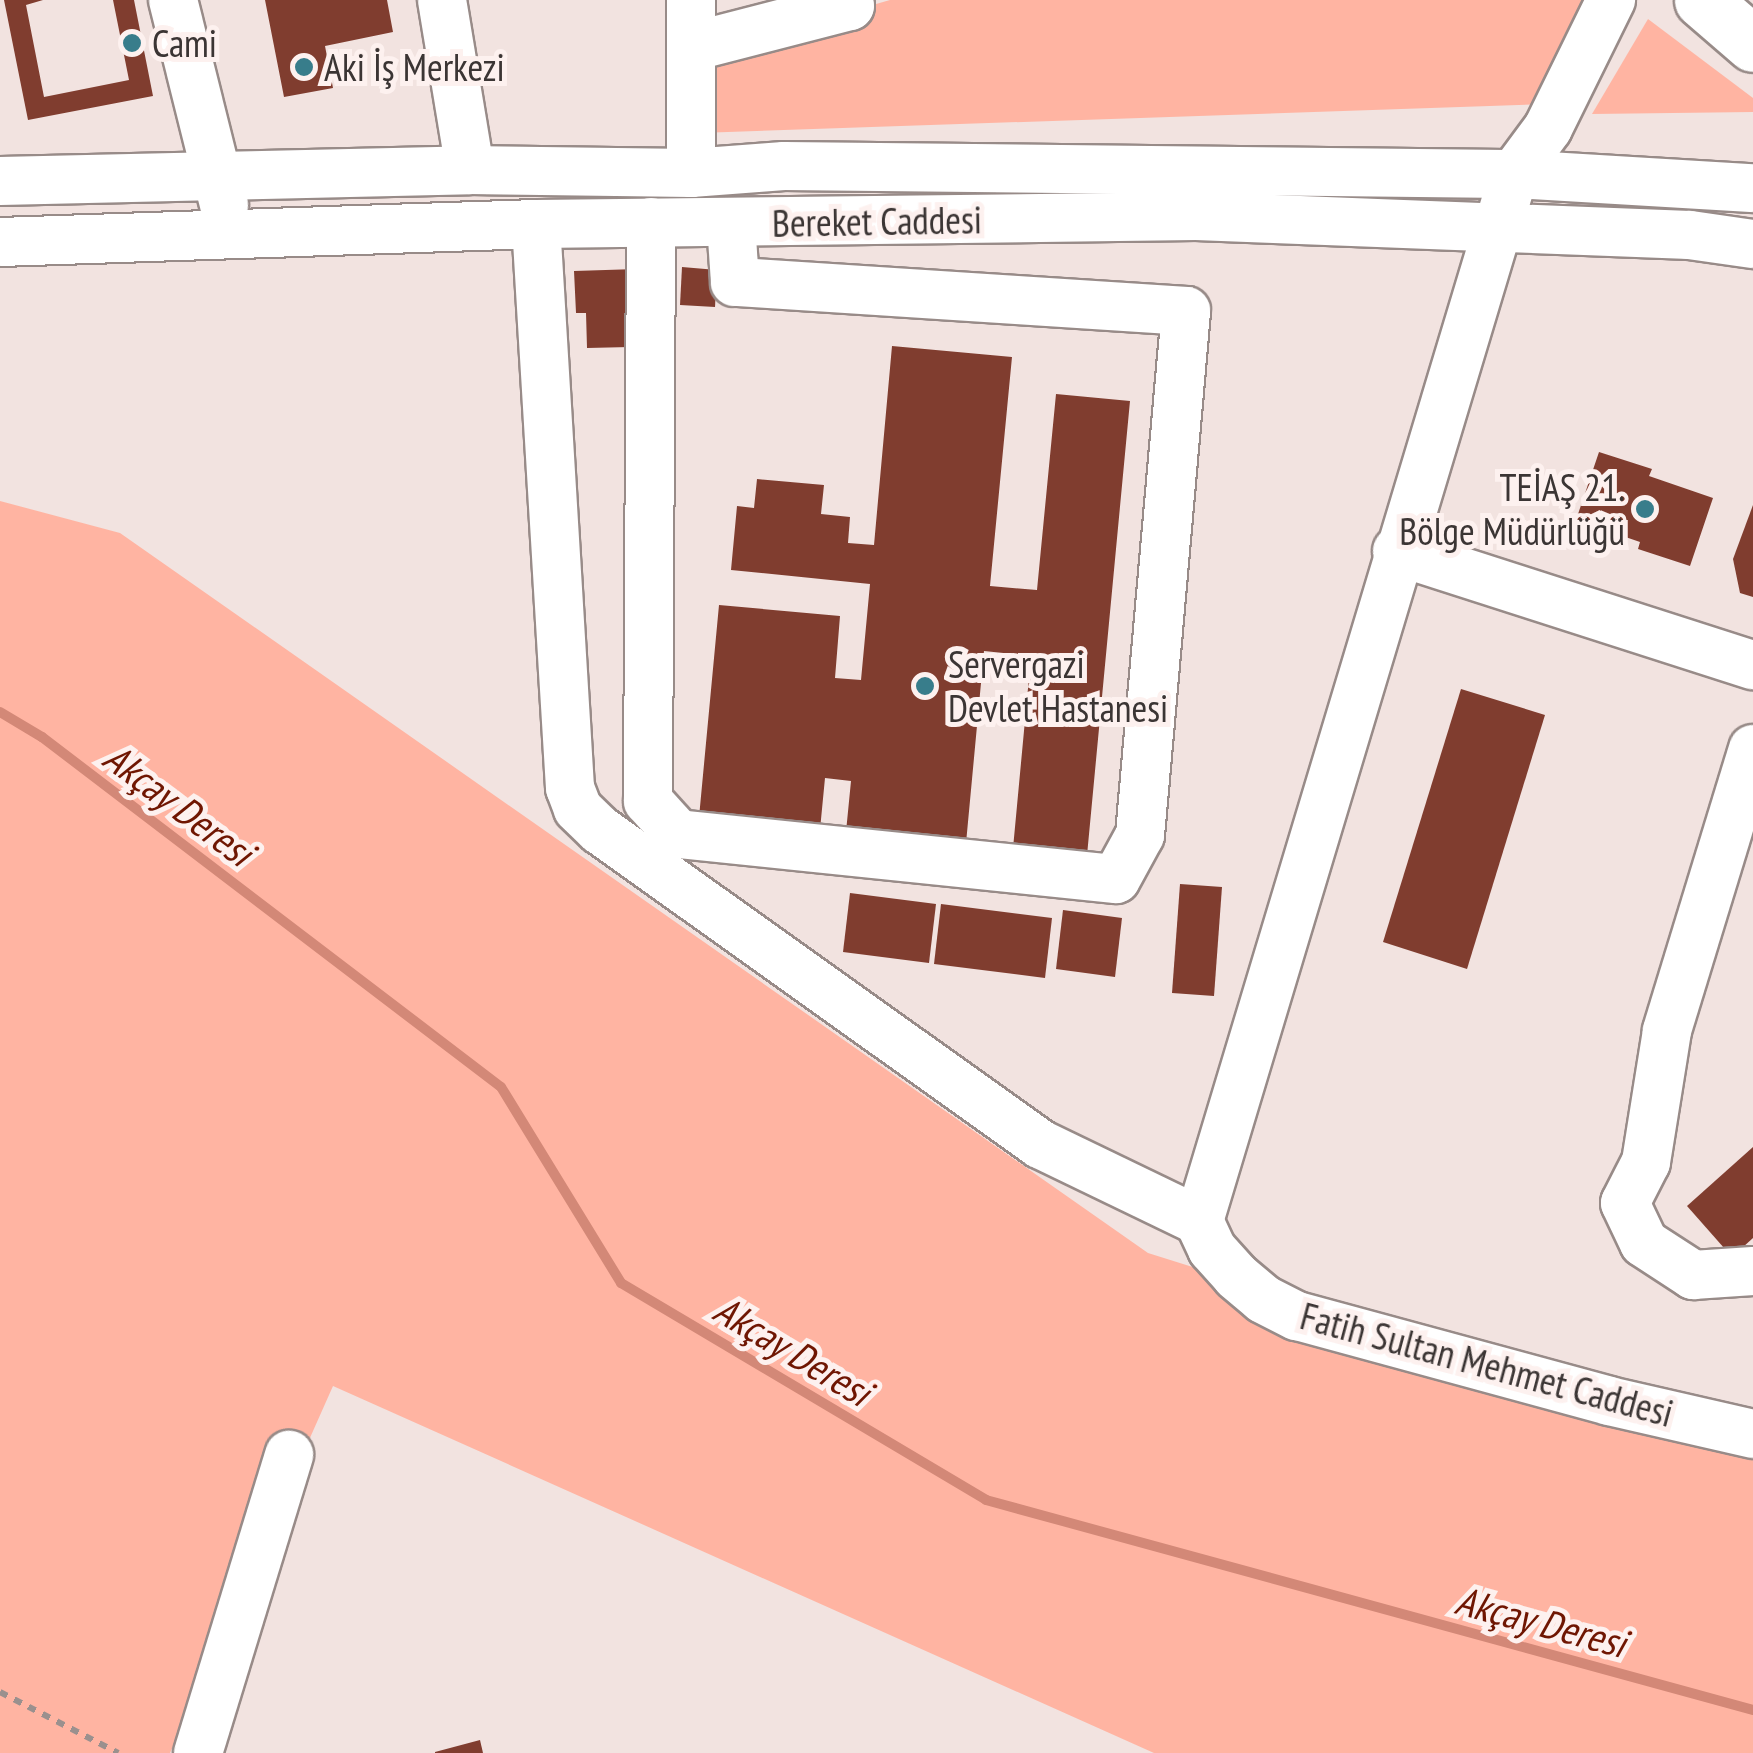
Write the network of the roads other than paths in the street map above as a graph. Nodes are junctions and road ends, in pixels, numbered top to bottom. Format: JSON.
{"nodes":[{"id":1,"x":172,"y":0,"type":"edge"},
{"id":2,"x":442,"y":0,"type":"edge"},
{"id":3,"x":691,"y":0,"type":"edge"},
{"id":4,"x":849,"y":0,"type":"edge"},
{"id":5,"x":1611,"y":0,"type":"edge"},
{"id":6,"x":1702,"y":0,"type":"edge"},
{"id":7,"x":1753,"y":44,"type":"edge"},
{"id":8,"x":691,"y":47,"type":"junction"},
{"id":9,"x":470,"y":170,"type":"junction"},
{"id":10,"x":217,"y":174,"type":"junction"},
{"id":11,"x":691,"y":174,"type":"junction"},
{"id":12,"x":1514,"y":174,"type":"junction"},
{"id":13,"x":0,"y":181,"type":"edge"},
{"id":14,"x":1753,"y":188,"type":"edge"},
{"id":15,"x":651,"y":222,"type":"junction"},
{"id":16,"x":731,"y":223,"type":"junction"},
{"id":17,"x":536,"y":224,"type":"junction"},
{"id":18,"x":1498,"y":226,"type":"junction"},
{"id":19,"x":229,"y":233,"type":"junction"},
{"id":20,"x":0,"y":242,"type":"edge"},
{"id":21,"x":1753,"y":244,"type":"edge"},
{"id":22,"x":1397,"y":552,"type":"junction"},
{"id":23,"x":1753,"y":664,"type":"edge"},
{"id":24,"x":1753,"y":749,"type":"edge"},
{"id":25,"x":1199,"y":1221,"type":"junction"},
{"id":26,"x":1753,"y":1271,"type":"edge"},
{"id":27,"x":1753,"y":1434,"type":"edge"},
{"id":28,"x":289,"y":1455,"type":"dead end"},
{"id":29,"x":198,"y":1753,"type":"edge"}],
"edges":[{"from":1,"to":10,"type":"street"},
{"from":2,"to":9,"type":"street"},
{"from":3,"to":8,"type":"street"},
{"from":4,"to":8,"type":"street"},
{"from":5,"to":12,"type":"street"},
{"from":6,"to":7,"type":"main road"},
{"from":8,"to":11,"type":"street"},
{"from":9,"to":10,"type":"street","name":"Bereket Caddesi"},
{"from":9,"to":11,"type":"street","name":"Bereket Caddesi"},
{"from":10,"to":13,"type":"street","name":"Bereket Caddesi"},
{"from":10,"to":19,"type":"street"},
{"from":11,"to":12,"type":"street","name":"Bereket Caddesi"},
{"from":12,"to":14,"type":"street","name":"Bereket Caddesi"},
{"from":12,"to":18,"type":"street"},
{"from":15,"to":16,"type":"street","name":"Bereket Caddesi"},
{"from":15,"to":16,"type":"street"},
{"from":15,"to":17,"type":"street","name":"Bereket Caddesi"},
{"from":16,"to":18,"type":"street","name":"Bereket Caddesi"},
{"from":17,"to":19,"type":"street","name":"Bereket Caddesi"},
{"from":17,"to":25,"type":"street"},
{"from":18,"to":21,"type":"street","name":"Bereket Caddesi"},
{"from":18,"to":22,"type":"street"},
{"from":19,"to":20,"type":"street","name":"Bereket Caddesi"},
{"from":22,"to":23,"type":"street"},
{"from":22,"to":25,"type":"street"},
{"from":24,"to":26,"type":"street"},
{"from":25,"to":27,"type":"street","name":"Fatih Sultan Mehmet Caddesi"},
{"from":28,"to":29,"type":"street"}]}
